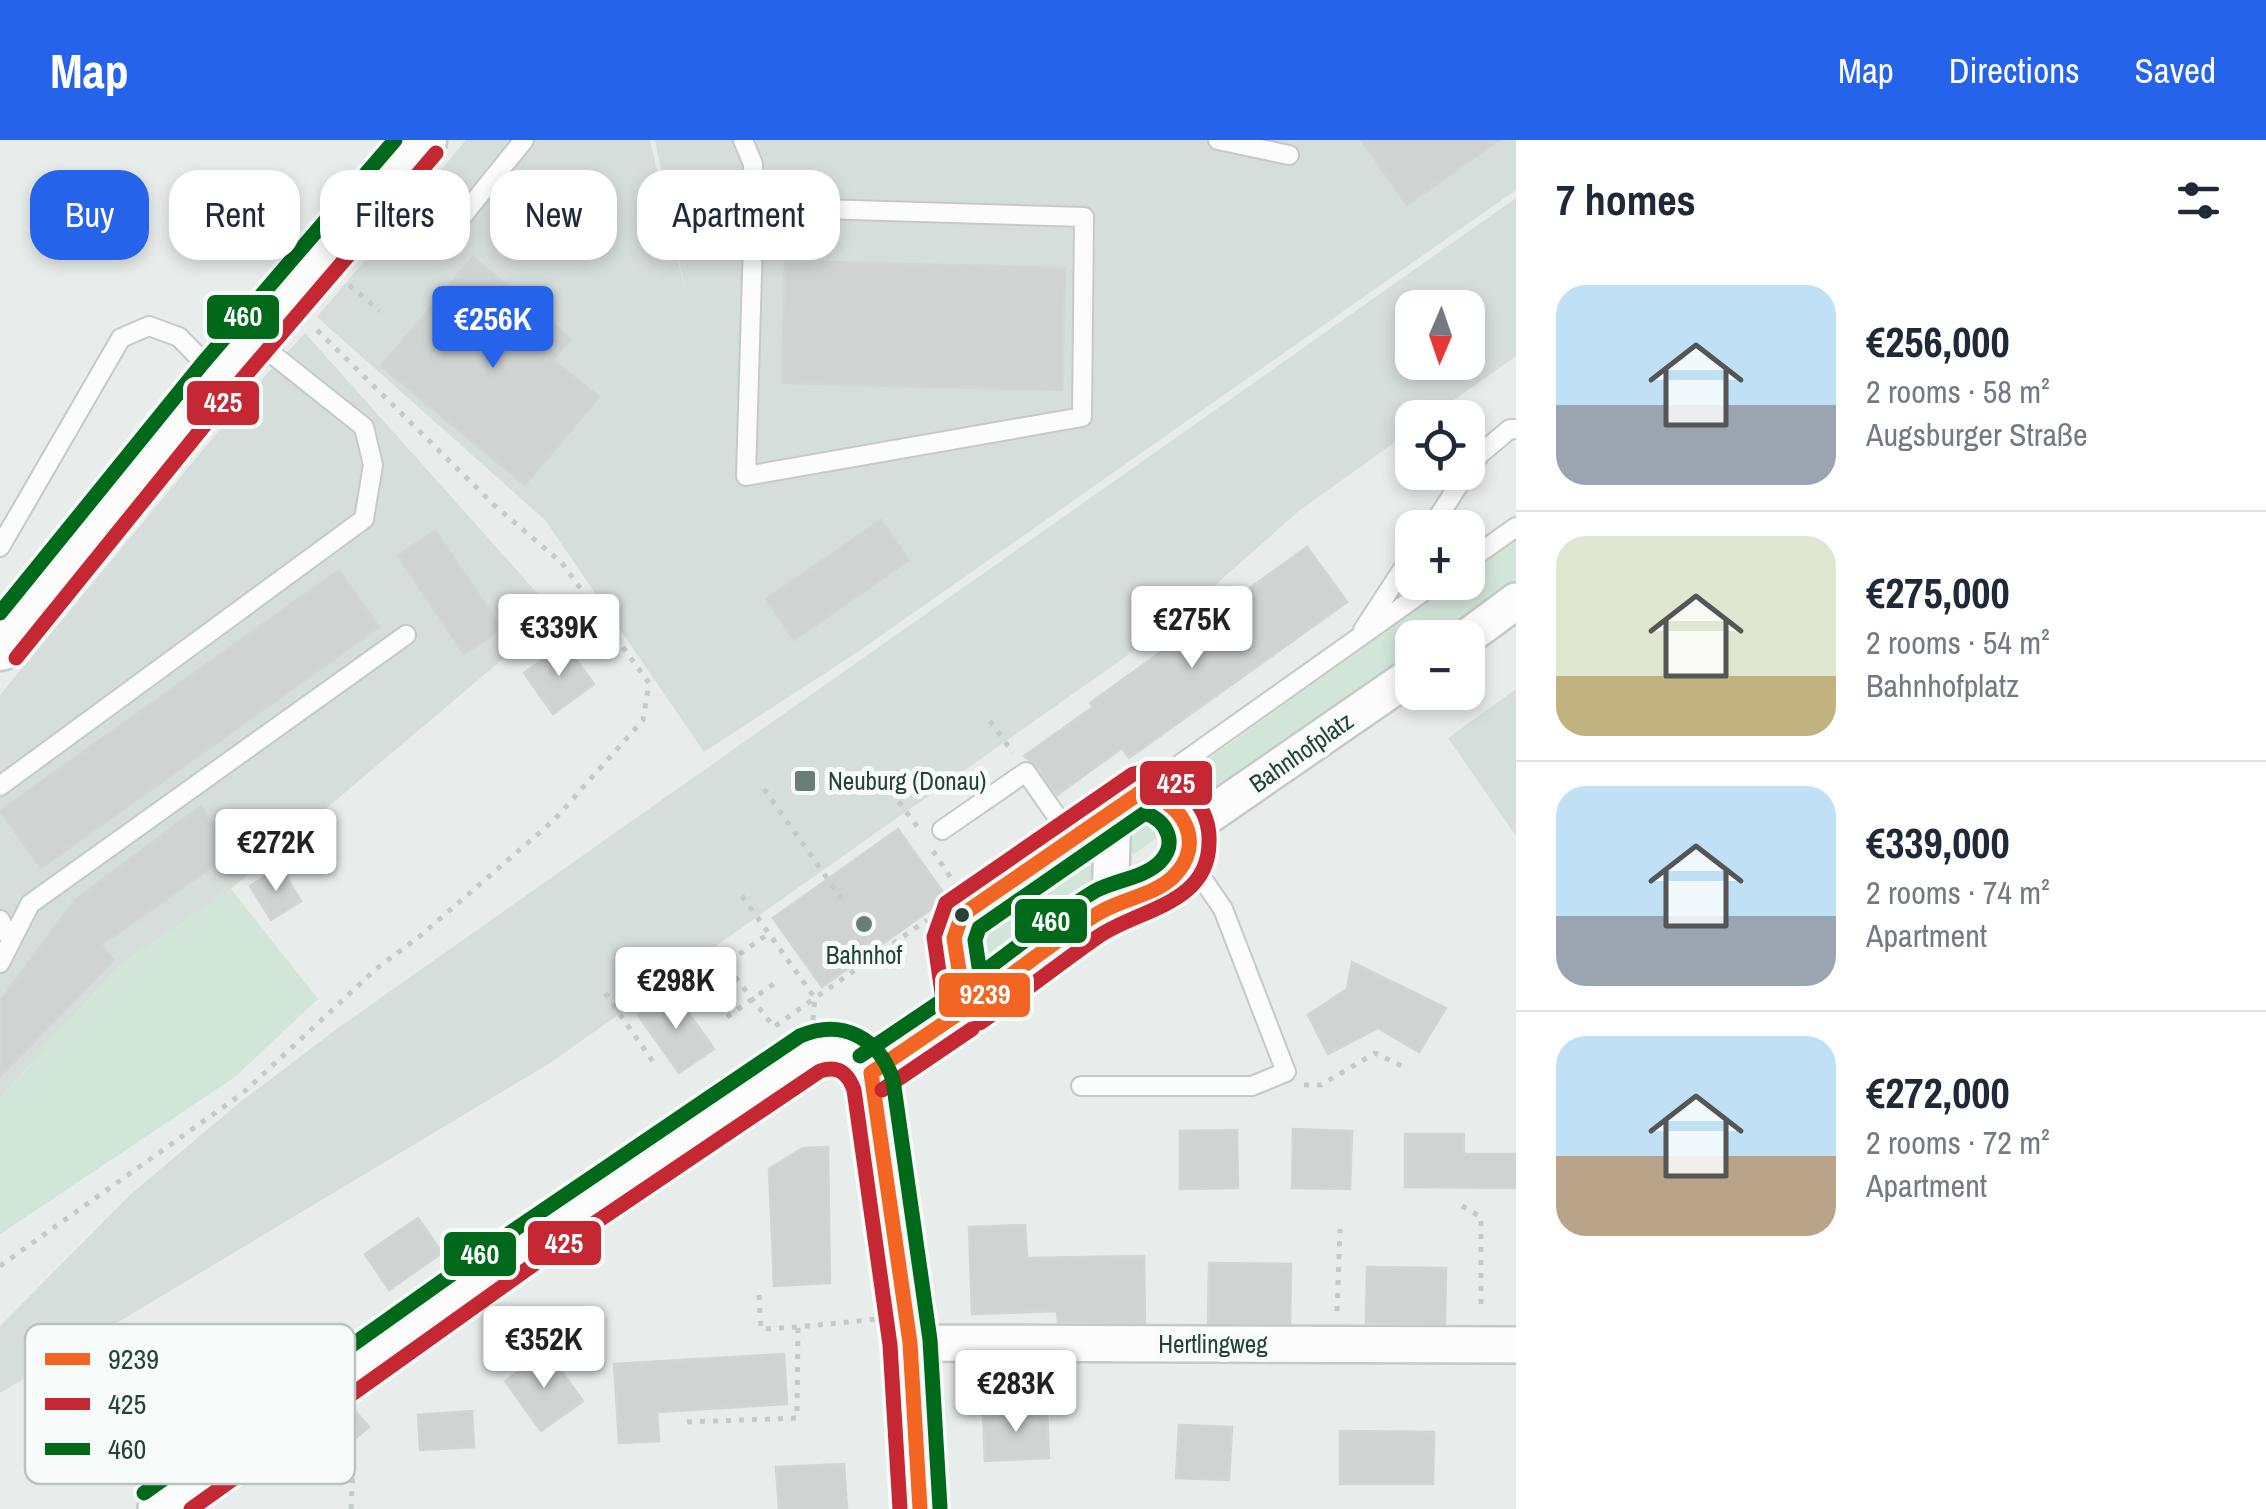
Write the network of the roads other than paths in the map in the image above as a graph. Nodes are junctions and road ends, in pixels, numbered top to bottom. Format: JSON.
{"nodes":[{"id":1,"x":421,"y":140,"type":"edge"},
{"id":2,"x":524,"y":140,"type":"edge"},
{"id":3,"x":743,"y":140,"type":"edge"},
{"id":4,"x":1218,"y":140,"type":"edge"},
{"id":5,"x":1289,"y":154,"type":"dead end"},
{"id":6,"x":753,"y":170,"type":"edge"},
{"id":7,"x":470,"y":207,"type":"edge"},
{"id":8,"x":754,"y":207,"type":"joint"},
{"id":9,"x":252,"y":338,"type":"junction"},
{"id":10,"x":218,"y":377,"type":"junction"},
{"id":11,"x":1516,"y":429,"type":"edge"},
{"id":12,"x":1485,"y":450,"type":"edge"},
{"id":13,"x":1516,"y":527,"type":"edge"},
{"id":14,"x":0,"y":547,"type":"edge"},
{"id":15,"x":1485,"y":549,"type":"edge"},
{"id":16,"x":1395,"y":581,"type":"edge"},
{"id":17,"x":1411,"y":600,"type":"edge"},
{"id":18,"x":1516,"y":601,"type":"edge"},
{"id":19,"x":1485,"y":624,"type":"edge"},
{"id":20,"x":406,"y":634,"type":"dead end"},
{"id":21,"x":1357,"y":638,"type":"junction"},
{"id":22,"x":0,"y":644,"type":"edge"},
{"id":23,"x":1395,"y":688,"type":"edge"},
{"id":24,"x":0,"y":786,"type":"edge"},
{"id":25,"x":1127,"y":801,"type":"junction"},
{"id":26,"x":934,"y":836,"type":"road end"},
{"id":27,"x":1071,"y":837,"type":"junction"},
{"id":28,"x":1188,"y":842,"type":"junction"},
{"id":29,"x":1110,"y":906,"type":"junction"},
{"id":30,"x":0,"y":920,"type":"edge"},
{"id":31,"x":12,"y":940,"type":"junction"},
{"id":32,"x":0,"y":963,"type":"edge"},
{"id":33,"x":965,"y":1010,"type":"junction"},
{"id":34,"x":871,"y":1074,"type":"junction"},
{"id":35,"x":1081,"y":1086,"type":"dead end"},
{"id":36,"x":908,"y":1330,"type":"junction"},
{"id":37,"x":1516,"y":1346,"type":"edge"},
{"id":38,"x":355,"y":1368,"type":"edge"},
{"id":39,"x":191,"y":1484,"type":"edge"},
{"id":40,"x":156,"y":1509,"type":"edge"},
{"id":41,"x":920,"y":1509,"type":"edge"}],
"edges":[{"from":1,"to":9,"type":"main road"},
{"from":2,"to":7,"type":"lane"},
{"from":3,"to":6,"type":"lane"},
{"from":4,"to":5,"type":"lane"},
{"from":8,"to":8,"type":"lane"},
{"from":9,"to":10,"type":"main road"},
{"from":9,"to":24,"type":"lane"},
{"from":10,"to":14,"type":"lane"},
{"from":10,"to":22,"type":"main road"},
{"from":11,"to":12,"type":"lane"},
{"from":13,"to":15,"type":"lane"},
{"from":16,"to":21,"type":"lane"},
{"from":17,"to":21,"type":"lane"},
{"from":18,"to":19,"type":"street"},
{"from":20,"to":31,"type":"lane"},
{"from":21,"to":25,"type":"lane"},
{"from":23,"to":28,"type":"street","name":"Bahnhofplatz"},
{"from":25,"to":27,"type":"street"},
{"from":25,"to":28,"type":"street"},
{"from":25,"to":29,"type":"street"},
{"from":26,"to":27,"type":"lane"},
{"from":27,"to":33,"type":"street"},
{"from":28,"to":29,"type":"street","name":"Bahnhofplatz"},
{"from":28,"to":35,"type":"lane"},
{"from":29,"to":33,"type":"street","name":"Bahnhofplatz"},
{"from":30,"to":31,"type":"lane"},
{"from":31,"to":32,"type":"lane"},
{"from":33,"to":34,"type":"street","name":"Bahnhofplatz"},
{"from":34,"to":36,"type":"street"},
{"from":34,"to":38,"type":"street"},
{"from":36,"to":37,"type":"street","name":"Hertlingweg"},
{"from":36,"to":41,"type":"street"},
{"from":39,"to":40,"type":"street"}]}
